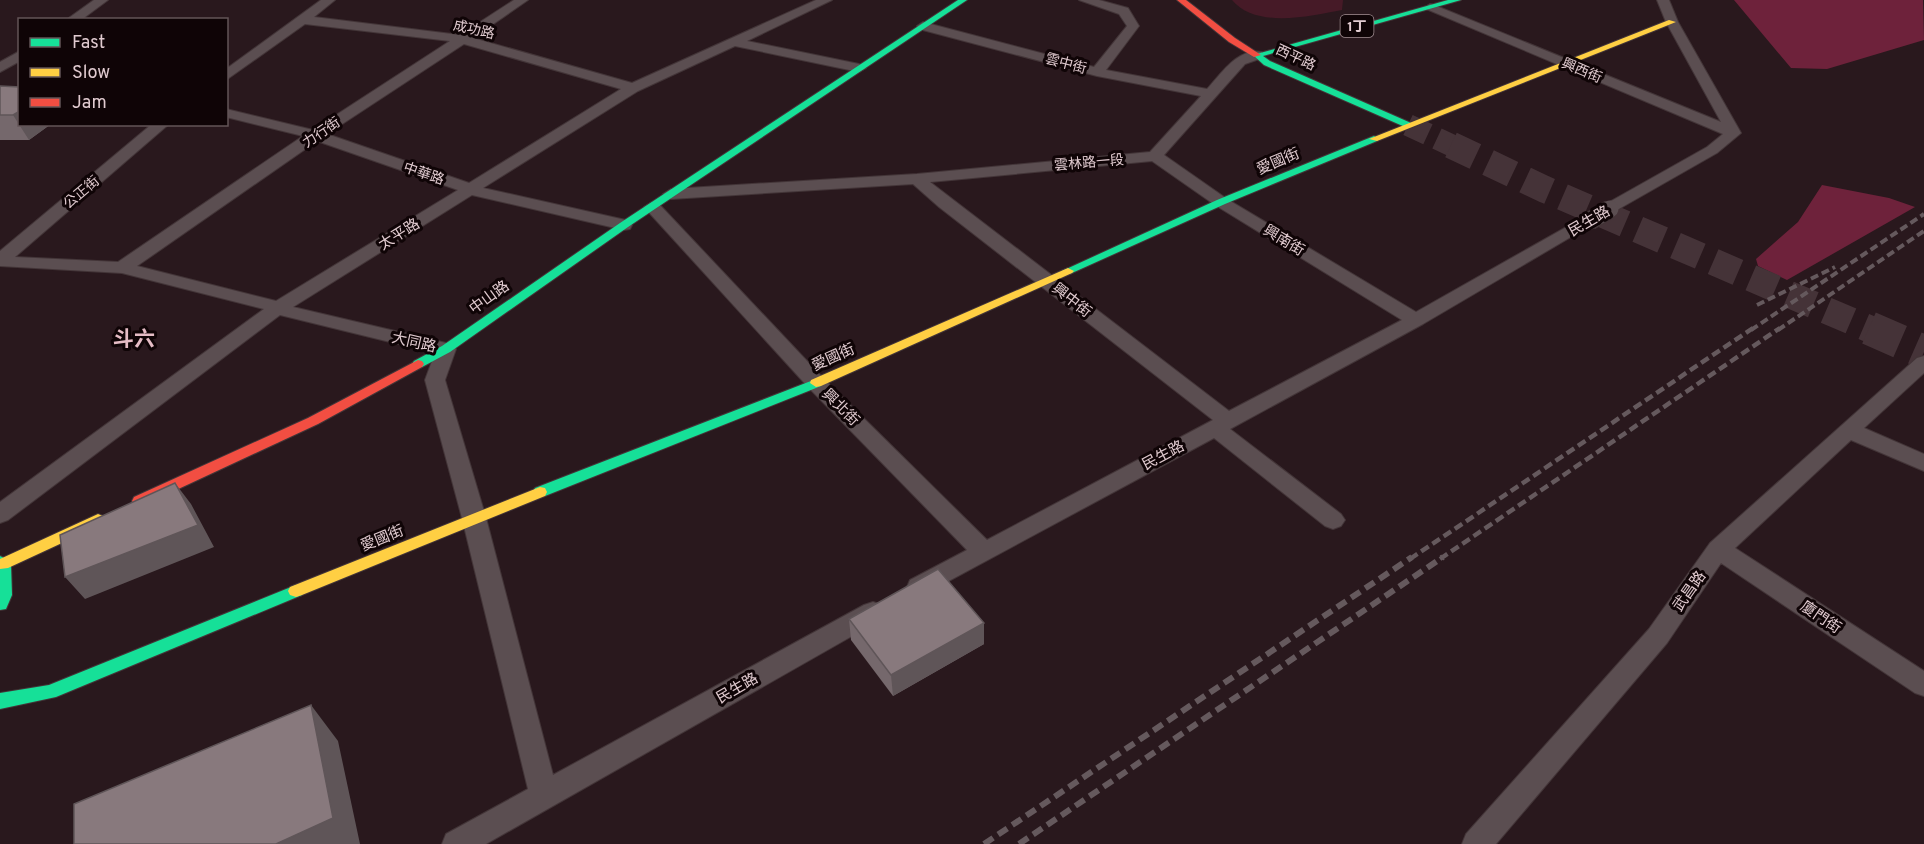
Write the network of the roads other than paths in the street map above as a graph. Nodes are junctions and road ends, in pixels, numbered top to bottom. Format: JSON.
{"nodes":[{"id":1,"x":102,"y":0,"type":"edge"},
{"id":2,"x":329,"y":0,"type":"edge"},
{"id":3,"x":522,"y":0,"type":"edge"},
{"id":4,"x":826,"y":0,"type":"edge"},
{"id":5,"x":963,"y":0,"type":"edge"},
{"id":6,"x":1085,"y":0,"type":"edge"},
{"id":7,"x":1181,"y":0,"type":"edge"},
{"id":8,"x":1457,"y":0,"type":"edge"},
{"id":9,"x":1663,"y":0,"type":"edge"},
{"id":10,"x":1430,"y":8,"type":"junction"},
{"id":11,"x":75,"y":18,"type":"edge"},
{"id":12,"x":305,"y":20,"type":"junction"},
{"id":13,"x":1672,"y":22,"type":"junction"},
{"id":14,"x":923,"y":26,"type":"junction"},
{"id":15,"x":462,"y":39,"type":"junction"},
{"id":16,"x":734,"y":42,"type":"junction"},
{"id":17,"x":1257,"y":55,"type":"junction"},
{"id":18,"x":18,"y":56,"type":"edge"},
{"id":19,"x":1567,"y":63,"type":"junction"},
{"id":20,"x":0,"y":68,"type":"edge"},
{"id":21,"x":859,"y":68,"type":"junction"},
{"id":22,"x":1097,"y":72,"type":"junction"},
{"id":23,"x":228,"y":75,"type":"edge"},
{"id":24,"x":633,"y":87,"type":"junction"},
{"id":25,"x":1211,"y":94,"type":"junction"},
{"id":26,"x":228,"y":113,"type":"edge"},
{"id":27,"x":1408,"y":125,"type":"junction"},
{"id":28,"x":160,"y":126,"type":"edge"},
{"id":29,"x":1734,"y":133,"type":"junction"},
{"id":30,"x":315,"y":135,"type":"junction"},
{"id":31,"x":1155,"y":156,"type":"junction"},
{"id":32,"x":917,"y":179,"type":"junction"},
{"id":33,"x":471,"y":189,"type":"junction"},
{"id":34,"x":671,"y":194,"type":"junction"},
{"id":35,"x":1221,"y":202,"type":"junction"},
{"id":36,"x":652,"y":207,"type":"junction"},
{"id":37,"x":624,"y":225,"type":"junction"},
{"id":38,"x":0,"y":260,"type":"edge"},
{"id":39,"x":122,"y":268,"type":"junction"},
{"id":40,"x":1045,"y":279,"type":"junction"},
{"id":41,"x":278,"y":308,"type":"junction"},
{"id":42,"x":1416,"y":320,"type":"junction"},
{"id":43,"x":446,"y":349,"type":"junction"},
{"id":44,"x":1921,"y":364,"type":"edge"},
{"id":45,"x":816,"y":383,"type":"junction"},
{"id":46,"x":1221,"y":424,"type":"junction"},
{"id":47,"x":1848,"y":430,"type":"junction"},
{"id":48,"x":1924,"y":463,"type":"edge"},
{"id":49,"x":131,"y":505,"type":"edge"},
{"id":50,"x":0,"y":514,"type":"edge"},
{"id":51,"x":110,"y":515,"type":"edge"},
{"id":52,"x":474,"y":518,"type":"junction"},
{"id":53,"x":1333,"y":520,"type":"dead end"},
{"id":54,"x":1718,"y":549,"type":"junction"},
{"id":55,"x":984,"y":552,"type":"junction"},
{"id":56,"x":1,"y":563,"type":"edge"},
{"id":57,"x":0,"y":604,"type":"edge"},
{"id":58,"x":1924,"y":686,"type":"edge"},
{"id":59,"x":0,"y":700,"type":"edge"},
{"id":60,"x":544,"y":797,"type":"junction"},
{"id":61,"x":457,"y":844,"type":"edge"},
{"id":62,"x":1477,"y":844,"type":"edge"}],
"edges":[{"from":1,"to":11,"type":"street"},
{"from":2,"to":12,"type":"street"},
{"from":3,"to":15,"type":"street","name":"力行街"},
{"from":4,"to":16,"type":"street","name":"太平路"},
{"from":5,"to":14,"type":"street","name":"中山路"},
{"from":6,"to":22,"type":"street"},
{"from":7,"to":17,"type":"street","name":"西平路"},
{"from":8,"to":10,"type":"street","number":"1丁"},
{"from":9,"to":13,"type":"street"},
{"from":10,"to":17,"type":"street","number":"1丁"},
{"from":10,"to":19,"type":"street","name":"興西街"},
{"from":12,"to":15,"type":"street","name":"成功路"},
{"from":12,"to":23,"type":"street"},
{"from":13,"to":19,"type":"street","name":"愛國街"},
{"from":13,"to":29,"type":"street"},
{"from":14,"to":21,"type":"street","name":"中山路"},
{"from":14,"to":22,"type":"street","name":"雲中街"},
{"from":15,"to":24,"type":"street","name":"成功路"},
{"from":15,"to":30,"type":"street","name":"力行街"},
{"from":16,"to":21,"type":"street"},
{"from":16,"to":24,"type":"street","name":"太平路"},
{"from":17,"to":25,"type":"street"},
{"from":17,"to":27,"type":"street","name":"西平路"},
{"from":18,"to":20,"type":"street"},
{"from":19,"to":27,"type":"street","name":"愛國街"},
{"from":19,"to":29,"type":"street","name":"興西街"},
{"from":21,"to":34,"type":"street","name":"中山路"},
{"from":22,"to":25,"type":"street","name":"雲中街"},
{"from":24,"to":33,"type":"street","name":"太平路"},
{"from":25,"to":31,"type":"street"},
{"from":26,"to":30,"type":"street","name":"中華路"},
{"from":27,"to":35,"type":"street","name":"愛國街"},
{"from":28,"to":38,"type":"street","name":"公正街"},
{"from":29,"to":42,"type":"street","name":"民生路","bridge":true},
{"from":30,"to":33,"type":"street","name":"中華路"},
{"from":30,"to":39,"type":"street","name":"力行街"},
{"from":31,"to":32,"type":"street","name":"雲林路一段"},
{"from":31,"to":35,"type":"street","name":"興南街"},
{"from":32,"to":34,"type":"street","name":"雲林路一段"},
{"from":32,"to":40,"type":"street","name":"興中街"},
{"from":33,"to":37,"type":"street","name":"中華路"},
{"from":33,"to":41,"type":"street","name":"太平路"},
{"from":34,"to":36,"type":"street","name":"中山路"},
{"from":35,"to":40,"type":"street","name":"愛國街"},
{"from":35,"to":42,"type":"street","name":"興南街"},
{"from":36,"to":37,"type":"street","name":"中山路"},
{"from":36,"to":45,"type":"street","name":"興北街"},
{"from":37,"to":43,"type":"street","name":"中山路"},
{"from":38,"to":39,"type":"street","name":"大同路"},
{"from":39,"to":41,"type":"street","name":"大同路"},
{"from":40,"to":45,"type":"street","name":"愛國街"},
{"from":40,"to":46,"type":"street","name":"興中街"},
{"from":41,"to":43,"type":"street","name":"大同路"},
{"from":41,"to":50,"type":"street","name":"太平路"},
{"from":42,"to":46,"type":"street","name":"民生路"},
{"from":43,"to":49,"type":"street","name":"中山路"},
{"from":43,"to":52,"type":"street","name":"大同路"},
{"from":44,"to":47,"type":"street","name":"武昌路"},
{"from":45,"to":52,"type":"street","name":"愛國街"},
{"from":45,"to":55,"type":"street","name":"興北街"},
{"from":46,"to":53,"type":"street","name":"興中街"},
{"from":46,"to":55,"type":"street","name":"民生路"},
{"from":47,"to":48,"type":"street"},
{"from":47,"to":54,"type":"street","name":"武昌路"},
{"from":51,"to":56,"type":"street"},
{"from":52,"to":59,"type":"street","name":"愛國街"},
{"from":52,"to":60,"type":"street","name":"大同路"},
{"from":54,"to":58,"type":"street","name":"廈門街"},
{"from":54,"to":62,"type":"street","name":"武昌路"},
{"from":55,"to":60,"type":"street","name":"民生路"},
{"from":56,"to":57,"type":"street"},
{"from":60,"to":61,"type":"street","name":"民生路"}]}
